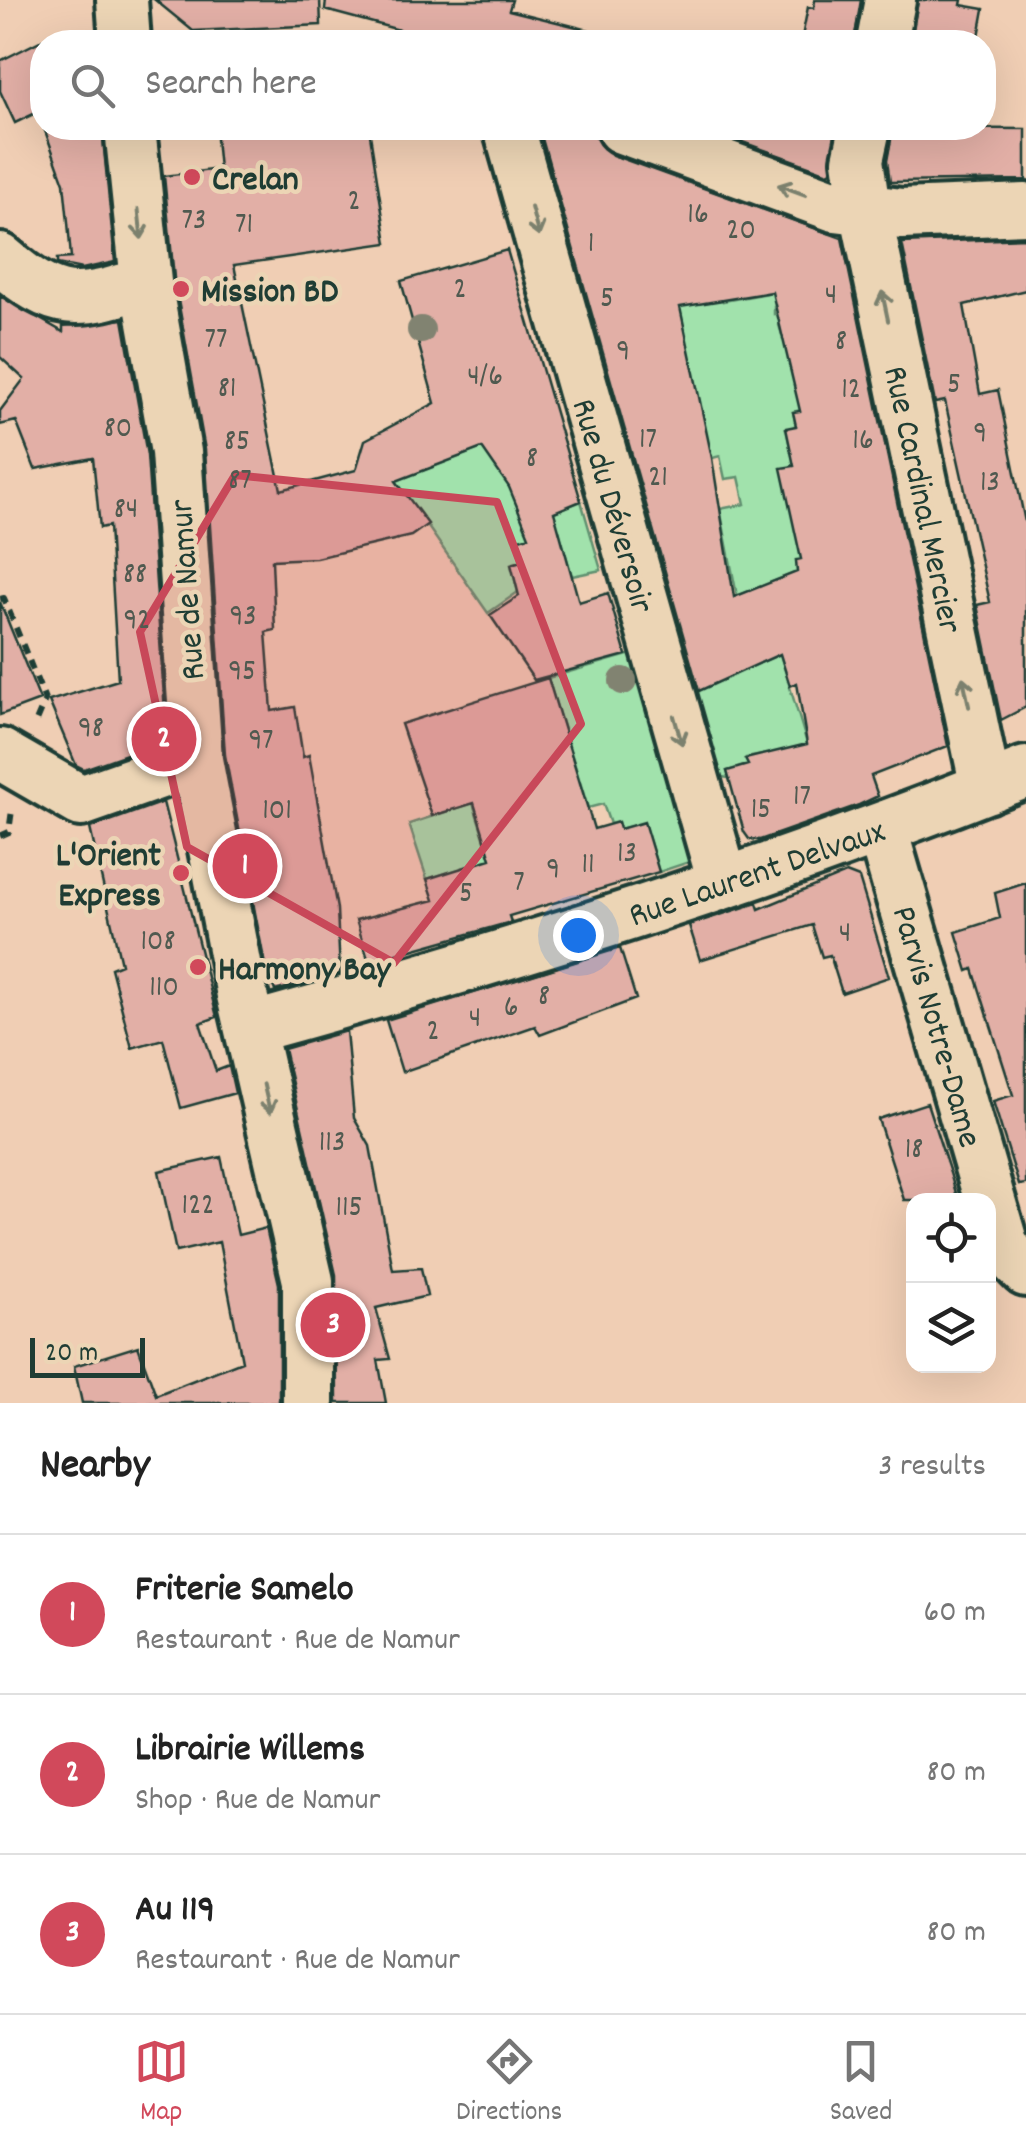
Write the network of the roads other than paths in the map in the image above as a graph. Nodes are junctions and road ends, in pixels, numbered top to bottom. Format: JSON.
{"nodes":[{"id":1,"x":122,"y":0,"type":"edge"},
{"id":2,"x":890,"y":0,"type":"edge"},
{"id":3,"x":124,"y":30,"type":"edge"},
{"id":4,"x":884,"y":30,"type":"edge"},
{"id":5,"x":131,"y":140,"type":"edge"},
{"id":6,"x":513,"y":140,"type":"edge"},
{"id":7,"x":655,"y":140,"type":"edge"},
{"id":8,"x":862,"y":140,"type":"edge"},
{"id":9,"x":865,"y":209,"type":"junction"},
{"id":10,"x":1026,"y":209,"type":"edge"},
{"id":11,"x":0,"y":258,"type":"edge"},
{"id":12,"x":146,"y":282,"type":"junction"},
{"id":13,"x":0,"y":754,"type":"edge"},
{"id":14,"x":197,"y":760,"type":"junction"},
{"id":15,"x":1006,"y":780,"type":"edge"},
{"id":16,"x":882,"y":830,"type":"junction"},
{"id":17,"x":723,"y":882,"type":"junction"},
{"id":18,"x":251,"y":1028,"type":"junction"},
{"id":19,"x":1026,"y":1271,"type":"edge"},
{"id":20,"x":308,"y":1403,"type":"edge"}],
"edges":[{"from":1,"to":3,"type":"street"},
{"from":2,"to":4,"type":"street"},
{"from":5,"to":12,"type":"street","name":"Rue de Namur","one_way":true},
{"from":6,"to":17,"type":"street","name":"Rue du Déversoir","one_way":true},
{"from":9,"to":7,"type":"street","one_way":true},
{"from":8,"to":9,"type":"street","name":"Rue Cardinal Mercier"},
{"from":9,"to":10,"type":"street"},
{"from":15,"to":9,"type":"street","name":"Rue Cardinal Mercier","one_way":true},
{"from":11,"to":12,"type":"street"},
{"from":12,"to":14,"type":"street","name":"Rue de Namur"},
{"from":13,"to":14,"type":"street"},
{"from":14,"to":18,"type":"street","name":"Rue de Namur"},
{"from":15,"to":16,"type":"street","name":"Rue Laurent Delvaux"},
{"from":16,"to":17,"type":"street","name":"Rue Laurent Delvaux"},
{"from":16,"to":19,"type":"street","name":"Parvis Notre-Dame"},
{"from":17,"to":18,"type":"street","name":"Rue Laurent Delvaux"},
{"from":18,"to":20,"type":"street","name":"Rue de Namur","one_way":true}]}
